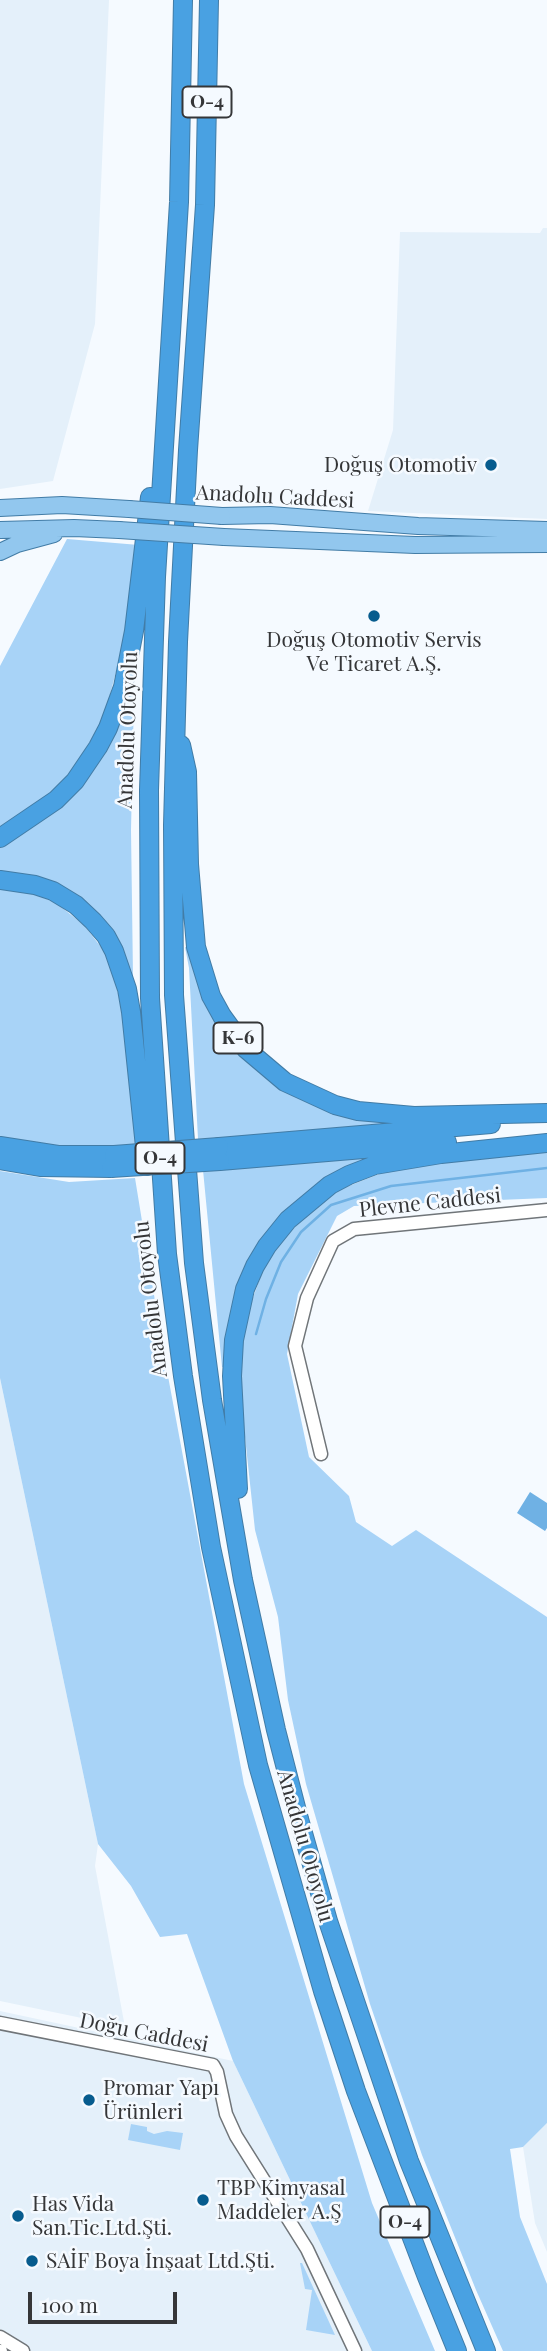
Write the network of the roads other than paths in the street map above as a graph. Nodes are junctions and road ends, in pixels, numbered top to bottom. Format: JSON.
{"nodes":[{"id":1,"x":183,"y":0,"type":"edge"},
{"id":2,"x":209,"y":0,"type":"edge"},
{"id":3,"x":168,"y":397,"type":"junction"},
{"id":4,"x":0,"y":508,"type":"edge"},
{"id":5,"x":74,"y":528,"type":"junction"},
{"id":6,"x":0,"y":530,"type":"edge"},
{"id":7,"x":547,"y":530,"type":"edge"},
{"id":8,"x":547,"y":544,"type":"edge"},
{"id":9,"x":0,"y":552,"type":"edge"},
{"id":10,"x":175,"y":718,"type":"junction"},
{"id":11,"x":0,"y":838,"type":"edge"},
{"id":12,"x":0,"y":880,"type":"edge"},
{"id":13,"x":547,"y":1113,"type":"edge"},
{"id":14,"x":547,"y":1120,"type":"edge"},
{"id":15,"x":547,"y":1133,"type":"edge"},
{"id":16,"x":547,"y":1143,"type":"edge"},
{"id":17,"x":0,"y":1146,"type":"edge"},
{"id":18,"x":220,"y":1154,"type":"junction"},
{"id":19,"x":0,"y":1160,"type":"edge"},
{"id":20,"x":113,"y":1162,"type":"junction"},
{"id":21,"x":547,"y":1210,"type":"edge"},
{"id":22,"x":167,"y":1254,"type":"junction"},
{"id":23,"x":321,"y":1454,"type":"dead end"},
{"id":24,"x":243,"y":1580,"type":"junction"},
{"id":25,"x":0,"y":2023,"type":"edge"},
{"id":26,"x":0,"y":2337,"type":"edge"},
{"id":27,"x":23,"y":2351,"type":"edge"},
{"id":28,"x":355,"y":2351,"type":"edge"},
{"id":29,"x":457,"y":2351,"type":"edge"},
{"id":30,"x":485,"y":2351,"type":"edge"}],
"edges":[{"from":1,"to":3,"type":"highway","name":"Anadolu Otoyolu","number":"O-4"},
{"from":2,"to":10,"type":"highway","name":"Anadolu Otoyolu","number":"O-4"},
{"from":3,"to":11,"type":"highway"},
{"from":3,"to":22,"type":"highway","name":"Anadolu Otoyolu","number":"O-4"},
{"from":4,"to":7,"type":"main road","name":"Anadolu Caddesi","bridge":true},
{"from":5,"to":6,"type":"main road","name":"Anadolu Caddesi"},
{"from":5,"to":8,"type":"main road","name":"Anadolu Caddesi","bridge":true},
{"from":5,"to":9,"type":"main road"},
{"from":10,"to":13,"type":"highway","number":"K-6"},
{"from":10,"to":24,"type":"highway","name":"Anadolu Otoyolu","number":"O-4"},
{"from":12,"to":22,"type":"highway"},
{"from":14,"to":18,"type":"highway"},
{"from":15,"to":18,"type":"highway"},
{"from":16,"to":24,"type":"highway"},
{"from":17,"to":20,"type":"highway"},
{"from":18,"to":20,"type":"highway","bridge":true},
{"from":19,"to":20,"type":"highway"},
{"from":21,"to":23,"type":"street","name":"Plevne Caddesi"},
{"from":22,"to":29,"type":"highway","name":"Anadolu Otoyolu","number":"O-4"},
{"from":24,"to":30,"type":"highway","name":"Anadolu Otoyolu","number":"O-4"},
{"from":25,"to":28,"type":"street","name":"Doğu Caddesi"},
{"from":26,"to":27,"type":"street"}]}
